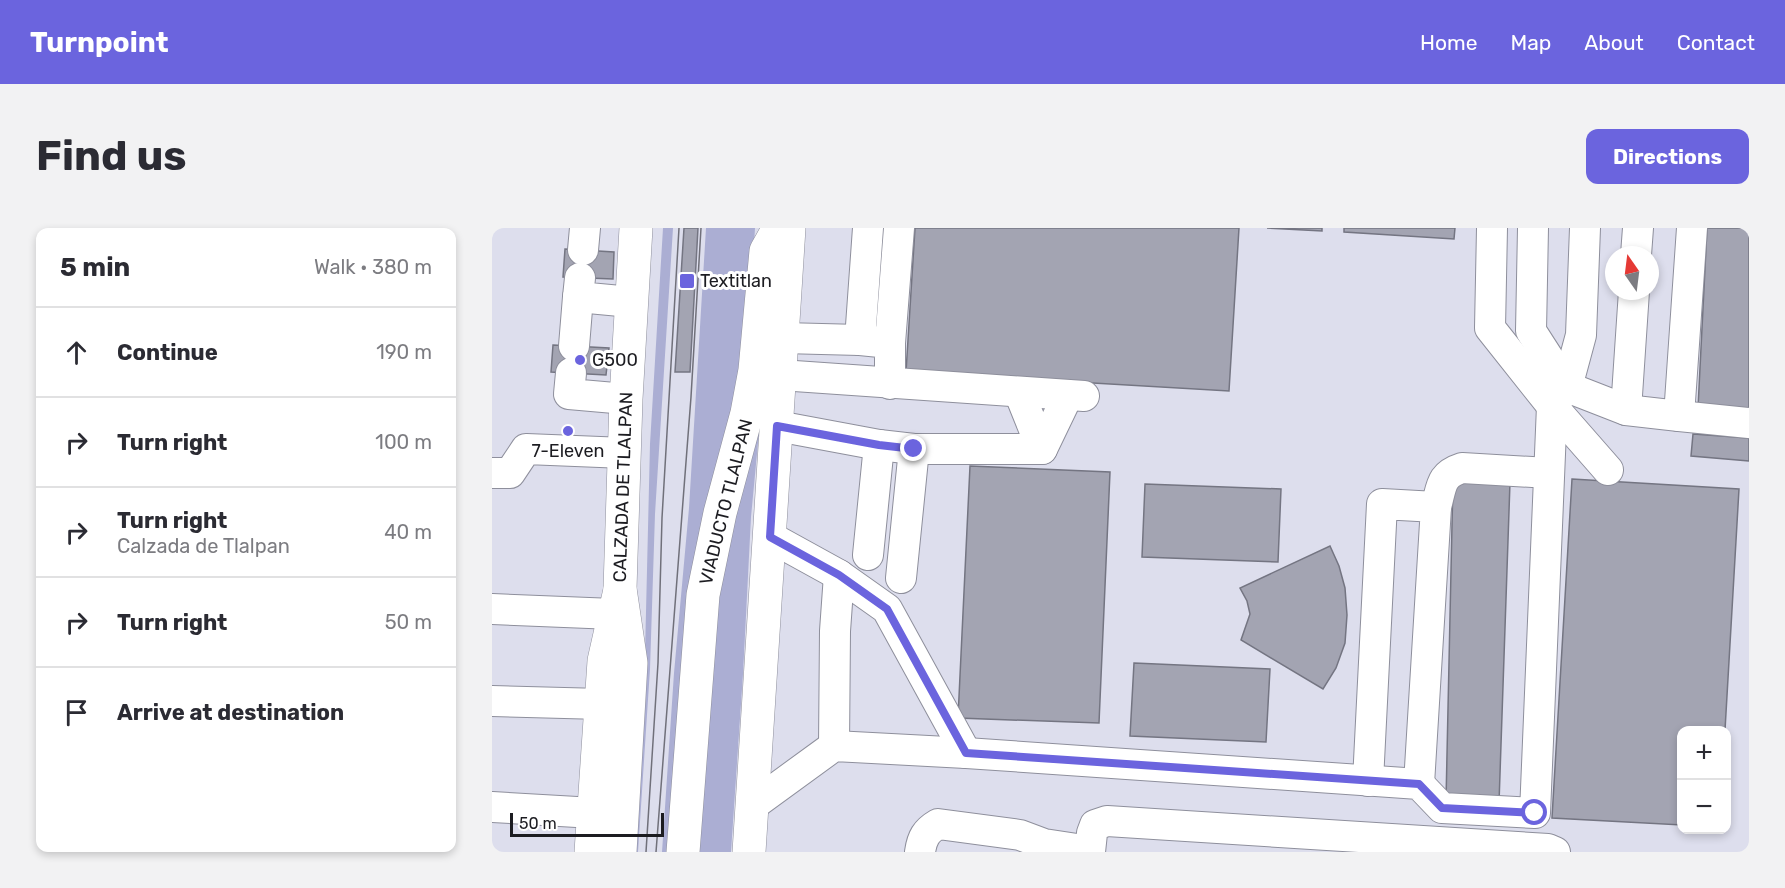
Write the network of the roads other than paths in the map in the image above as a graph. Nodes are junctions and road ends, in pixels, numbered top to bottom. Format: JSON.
{"nodes":[{"id":1,"x":636,"y":228,"type":"edge"},
{"id":2,"x":779,"y":228,"type":"edge"},
{"id":3,"x":789,"y":228,"type":"edge"},
{"id":4,"x":868,"y":228,"type":"edge"},
{"id":5,"x":899,"y":228,"type":"edge"},
{"id":6,"x":1492,"y":228,"type":"edge"},
{"id":7,"x":1533,"y":228,"type":"edge"},
{"id":8,"x":1585,"y":228,"type":"edge"},
{"id":9,"x":1638,"y":228,"type":"edge"},
{"id":10,"x":1692,"y":228,"type":"edge"},
{"id":11,"x":1637,"y":246,"type":"edge"},
{"id":12,"x":582,"y":263,"type":"edge"},
{"id":13,"x":1633,"y":300,"type":"edge"},
{"id":14,"x":631,"y":302,"type":"junction"},
{"id":15,"x":783,"y":338,"type":"junction"},
{"id":16,"x":860,"y":340,"type":"junction"},
{"id":17,"x":890,"y":343,"type":"junction"},
{"id":18,"x":780,"y":375,"type":"junction"},
{"id":19,"x":890,"y":384,"type":"junction"},
{"id":20,"x":1019,"y":392,"type":"junction"},
{"id":21,"x":1559,"y":397,"type":"junction"},
{"id":22,"x":626,"y":399,"type":"junction"},
{"id":23,"x":1626,"y":410,"type":"junction"},
{"id":24,"x":1679,"y":416,"type":"junction"},
{"id":25,"x":1749,"y":423,"type":"edge"},
{"id":26,"x":777,"y":426,"type":"junction"},
{"id":27,"x":879,"y":445,"type":"junction"},
{"id":28,"x":914,"y":449,"type":"junction"},
{"id":29,"x":1042,"y":449,"type":"junction"},
{"id":30,"x":625,"y":453,"type":"junction"},
{"id":31,"x":1608,"y":470,"type":"dead end"},
{"id":32,"x":492,"y":473,"type":"edge"},
{"id":33,"x":1550,"y":473,"type":"junction"},
{"id":34,"x":1436,"y":507,"type":"junction"},
{"id":35,"x":770,"y":537,"type":"junction"},
{"id":36,"x":868,"y":555,"type":"dead end"},
{"id":37,"x":839,"y":575,"type":"junction"},
{"id":38,"x":901,"y":578,"type":"dead end"},
{"id":39,"x":617,"y":601,"type":"junction"},
{"id":40,"x":492,"y":609,"type":"edge"},
{"id":41,"x":492,"y":701,"type":"edge"},
{"id":42,"x":602,"y":704,"type":"junction"},
{"id":43,"x":834,"y":746,"type":"junction"},
{"id":44,"x":966,"y":753,"type":"junction"},
{"id":45,"x":1368,"y":781,"type":"junction"},
{"id":46,"x":1419,"y":784,"type":"junction"},
{"id":47,"x":753,"y":805,"type":"junction"},
{"id":48,"x":492,"y":807,"type":"edge"},
{"id":49,"x":594,"y":813,"type":"junction"},
{"id":50,"x":1260,"y":841,"type":"edge"},
{"id":51,"x":1090,"y":851,"type":"edge"},
{"id":52,"x":591,"y":852,"type":"edge"},
{"id":53,"x":620,"y":852,"type":"edge"},
{"id":54,"x":683,"y":852,"type":"edge"},
{"id":55,"x":749,"y":852,"type":"edge"},
{"id":56,"x":920,"y":852,"type":"edge"},
{"id":57,"x":1555,"y":852,"type":"edge"}],
"edges":[{"from":1,"to":14,"type":"main road","name":"CALZADA DE TLALPAN"},
{"from":2,"to":54,"type":"main road","name":"VIADUCTO TLALPAN"},
{"from":3,"to":15,"type":"main road"},
{"from":4,"to":16,"type":"street"},
{"from":5,"to":17,"type":"street"},
{"from":6,"to":21,"type":"street"},
{"from":7,"to":21,"type":"street"},
{"from":8,"to":21,"type":"street"},
{"from":9,"to":11,"type":"street"},
{"from":10,"to":24,"type":"street"},
{"from":12,"to":14,"type":"street"},
{"from":12,"to":22,"type":"street"},
{"from":13,"to":23,"type":"street"},
{"from":14,"to":22,"type":"main road","name":"CALZADA DE TLALPAN"},
{"from":15,"to":16,"type":"street"},
{"from":15,"to":18,"type":"main road"},
{"from":16,"to":17,"type":"street"},
{"from":17,"to":19,"type":"street"},
{"from":18,"to":19,"type":"street"},
{"from":18,"to":26,"type":"main road"},
{"from":19,"to":20,"type":"street"},
{"from":20,"to":29,"type":"street"},
{"from":20,"to":29,"type":"street"},
{"from":21,"to":23,"type":"street"},
{"from":21,"to":31,"type":"street"},
{"from":21,"to":33,"type":"street"},
{"from":22,"to":30,"type":"main road","name":"CALZADA DE TLALPAN"},
{"from":23,"to":24,"type":"street"},
{"from":24,"to":25,"type":"street"},
{"from":26,"to":27,"type":"street"},
{"from":26,"to":35,"type":"main road"},
{"from":27,"to":28,"type":"street"},
{"from":27,"to":36,"type":"street"},
{"from":28,"to":29,"type":"street"},
{"from":28,"to":38,"type":"street"},
{"from":30,"to":32,"type":"street"},
{"from":30,"to":39,"type":"main road","name":"CALZADA DE TLALPAN"},
{"from":33,"to":34,"type":"street"},
{"from":33,"to":46,"type":"street"},
{"from":34,"to":45,"type":"street"},
{"from":34,"to":46,"type":"street"},
{"from":35,"to":37,"type":"street"},
{"from":35,"to":47,"type":"main road"},
{"from":37,"to":43,"type":"street"},
{"from":37,"to":44,"type":"street"},
{"from":39,"to":40,"type":"street"},
{"from":39,"to":42,"type":"main road","name":"CALZADA DE TLALPAN"},
{"from":39,"to":53,"type":"main road"},
{"from":41,"to":42,"type":"street"},
{"from":42,"to":49,"type":"main road","name":"CALZADA DE TLALPAN"},
{"from":43,"to":44,"type":"street"},
{"from":43,"to":47,"type":"street"},
{"from":44,"to":45,"type":"street"},
{"from":45,"to":46,"type":"street"},
{"from":47,"to":55,"type":"main road"},
{"from":48,"to":49,"type":"street"},
{"from":49,"to":52,"type":"main road","name":"CALZADA DE TLALPAN"},
{"from":50,"to":51,"type":"street"},
{"from":50,"to":57,"type":"street"},
{"from":51,"to":56,"type":"street"}]}
